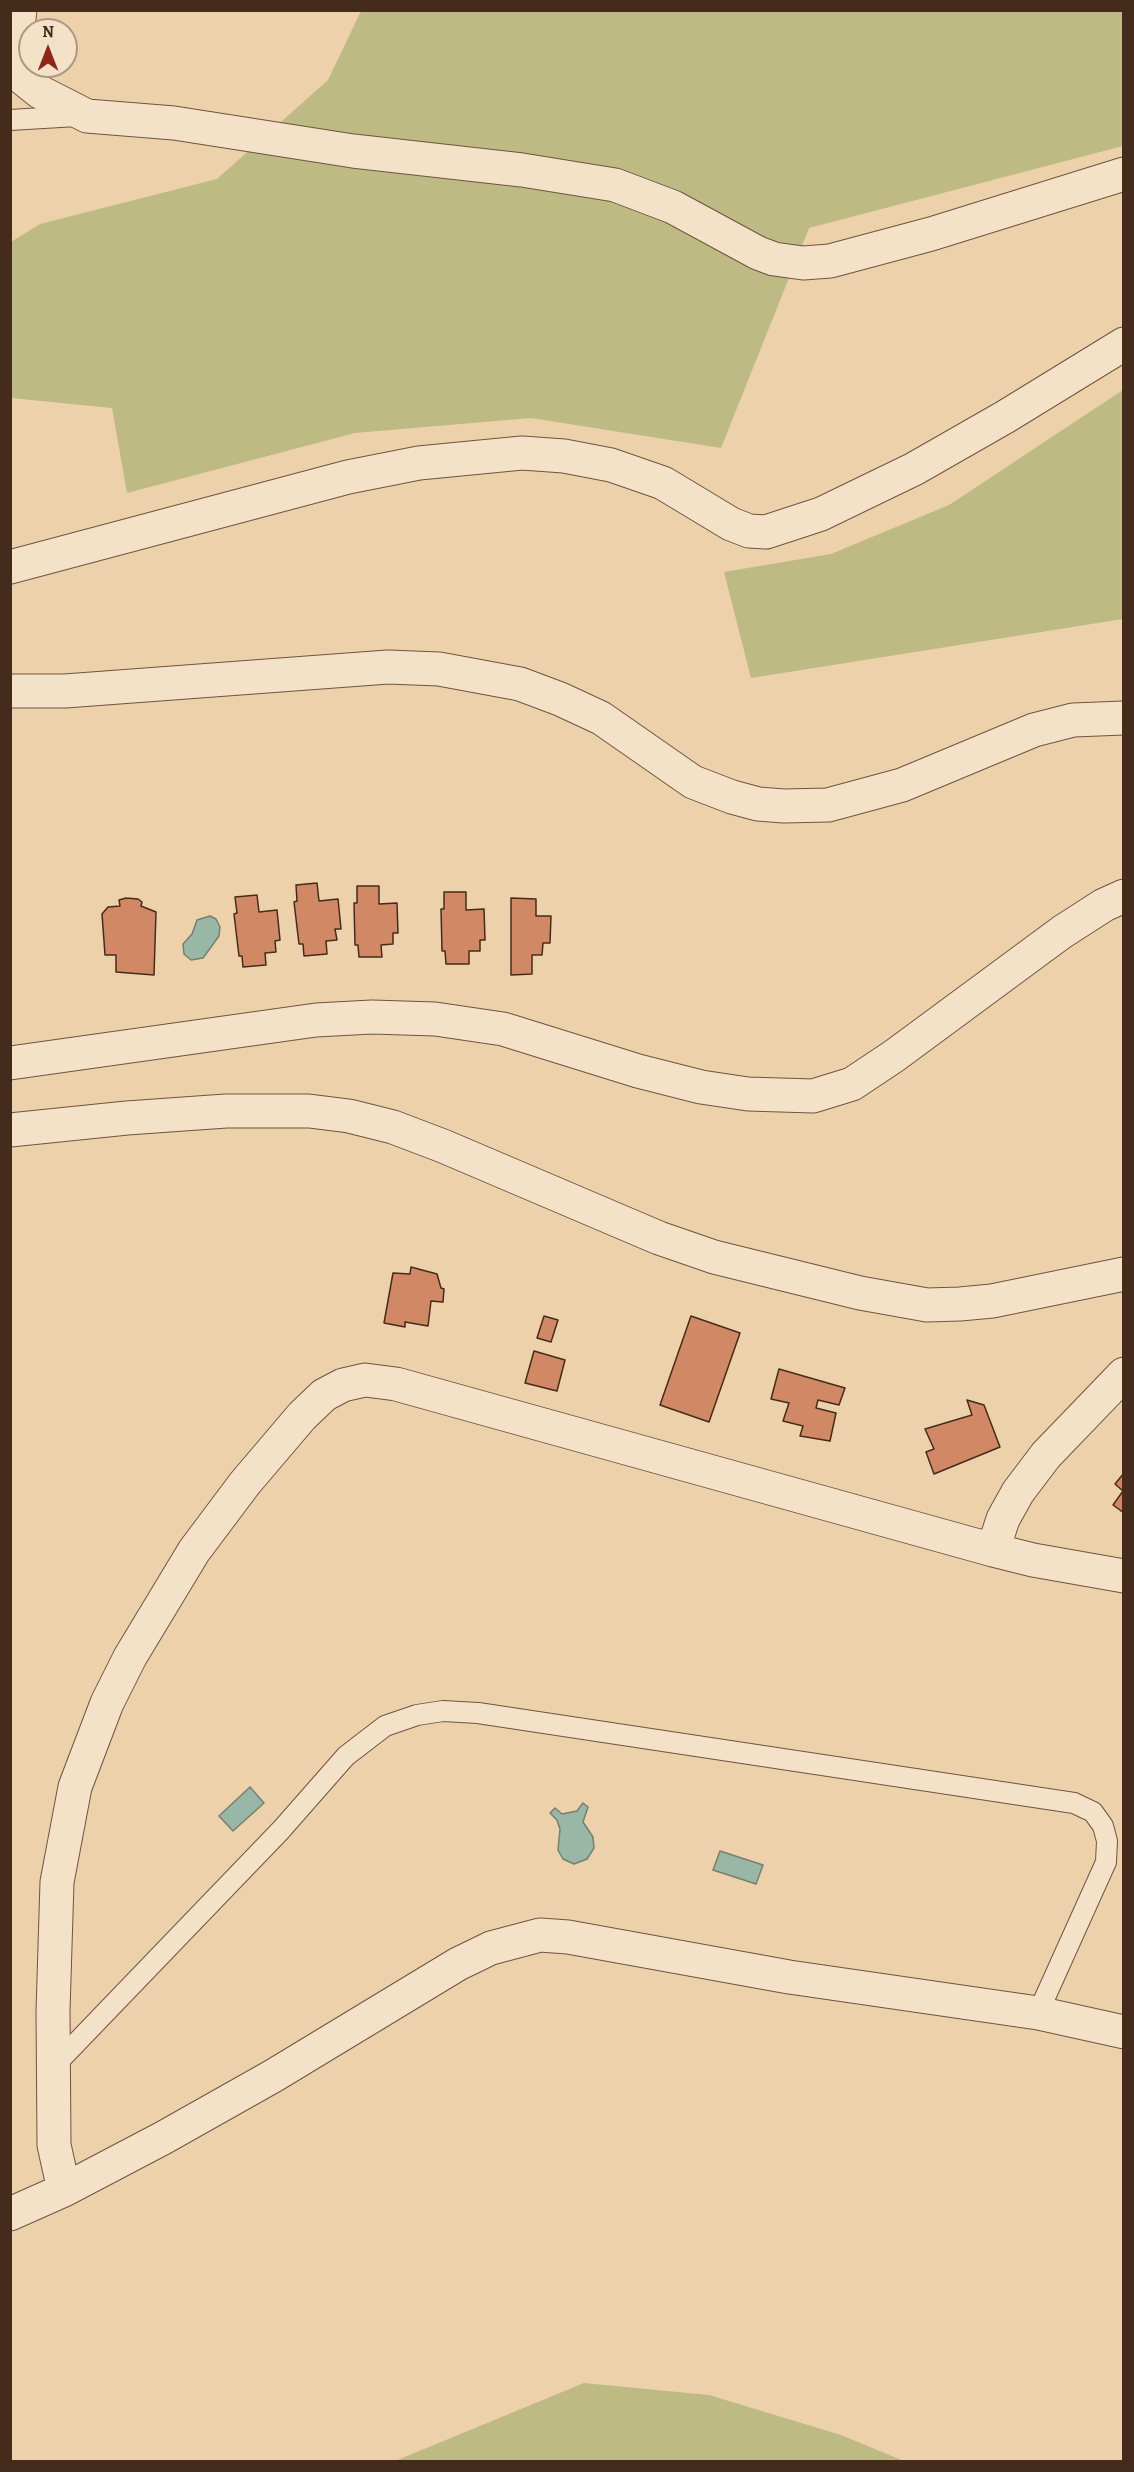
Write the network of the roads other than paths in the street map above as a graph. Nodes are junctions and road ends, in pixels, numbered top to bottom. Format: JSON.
{"nodes":[{"id":1,"x":20,"y":10,"type":"edge"},
{"id":2,"x":87,"y":116,"type":"junction"},
{"id":3,"x":10,"y":120,"type":"edge"},
{"id":4,"x":1124,"y":174,"type":"edge"},
{"id":5,"x":1124,"y":344,"type":"edge"},
{"id":6,"x":10,"y":567,"type":"edge"},
{"id":7,"x":10,"y":691,"type":"edge"},
{"id":8,"x":1124,"y":718,"type":"edge"},
{"id":9,"x":1124,"y":896,"type":"edge"},
{"id":10,"x":10,"y":1063,"type":"edge"},
{"id":11,"x":10,"y":1130,"type":"edge"},
{"id":12,"x":1124,"y":1274,"type":"edge"},
{"id":13,"x":1124,"y":1374,"type":"edge"},
{"id":14,"x":993,"y":1550,"type":"junction"},
{"id":15,"x":1124,"y":1576,"type":"edge"},
{"id":16,"x":1038,"y":2013,"type":"junction"},
{"id":17,"x":1124,"y":2032,"type":"edge"},
{"id":18,"x":53,"y":2067,"type":"junction"},
{"id":19,"x":64,"y":2190,"type":"junction"},
{"id":20,"x":10,"y":2214,"type":"edge"}],
"edges":[{"from":1,"to":2,"type":"street"},
{"from":2,"to":3,"type":"lane"},
{"from":2,"to":4,"type":"street"},
{"from":5,"to":6,"type":"street"},
{"from":7,"to":8,"type":"street"},
{"from":9,"to":10,"type":"street"},
{"from":11,"to":12,"type":"street"},
{"from":13,"to":14,"type":"street"},
{"from":14,"to":15,"type":"street"},
{"from":14,"to":18,"type":"street"},
{"from":16,"to":17,"type":"street"},
{"from":16,"to":18,"type":"lane"},
{"from":16,"to":19,"type":"street"},
{"from":18,"to":19,"type":"street"},
{"from":19,"to":20,"type":"street"}]}
